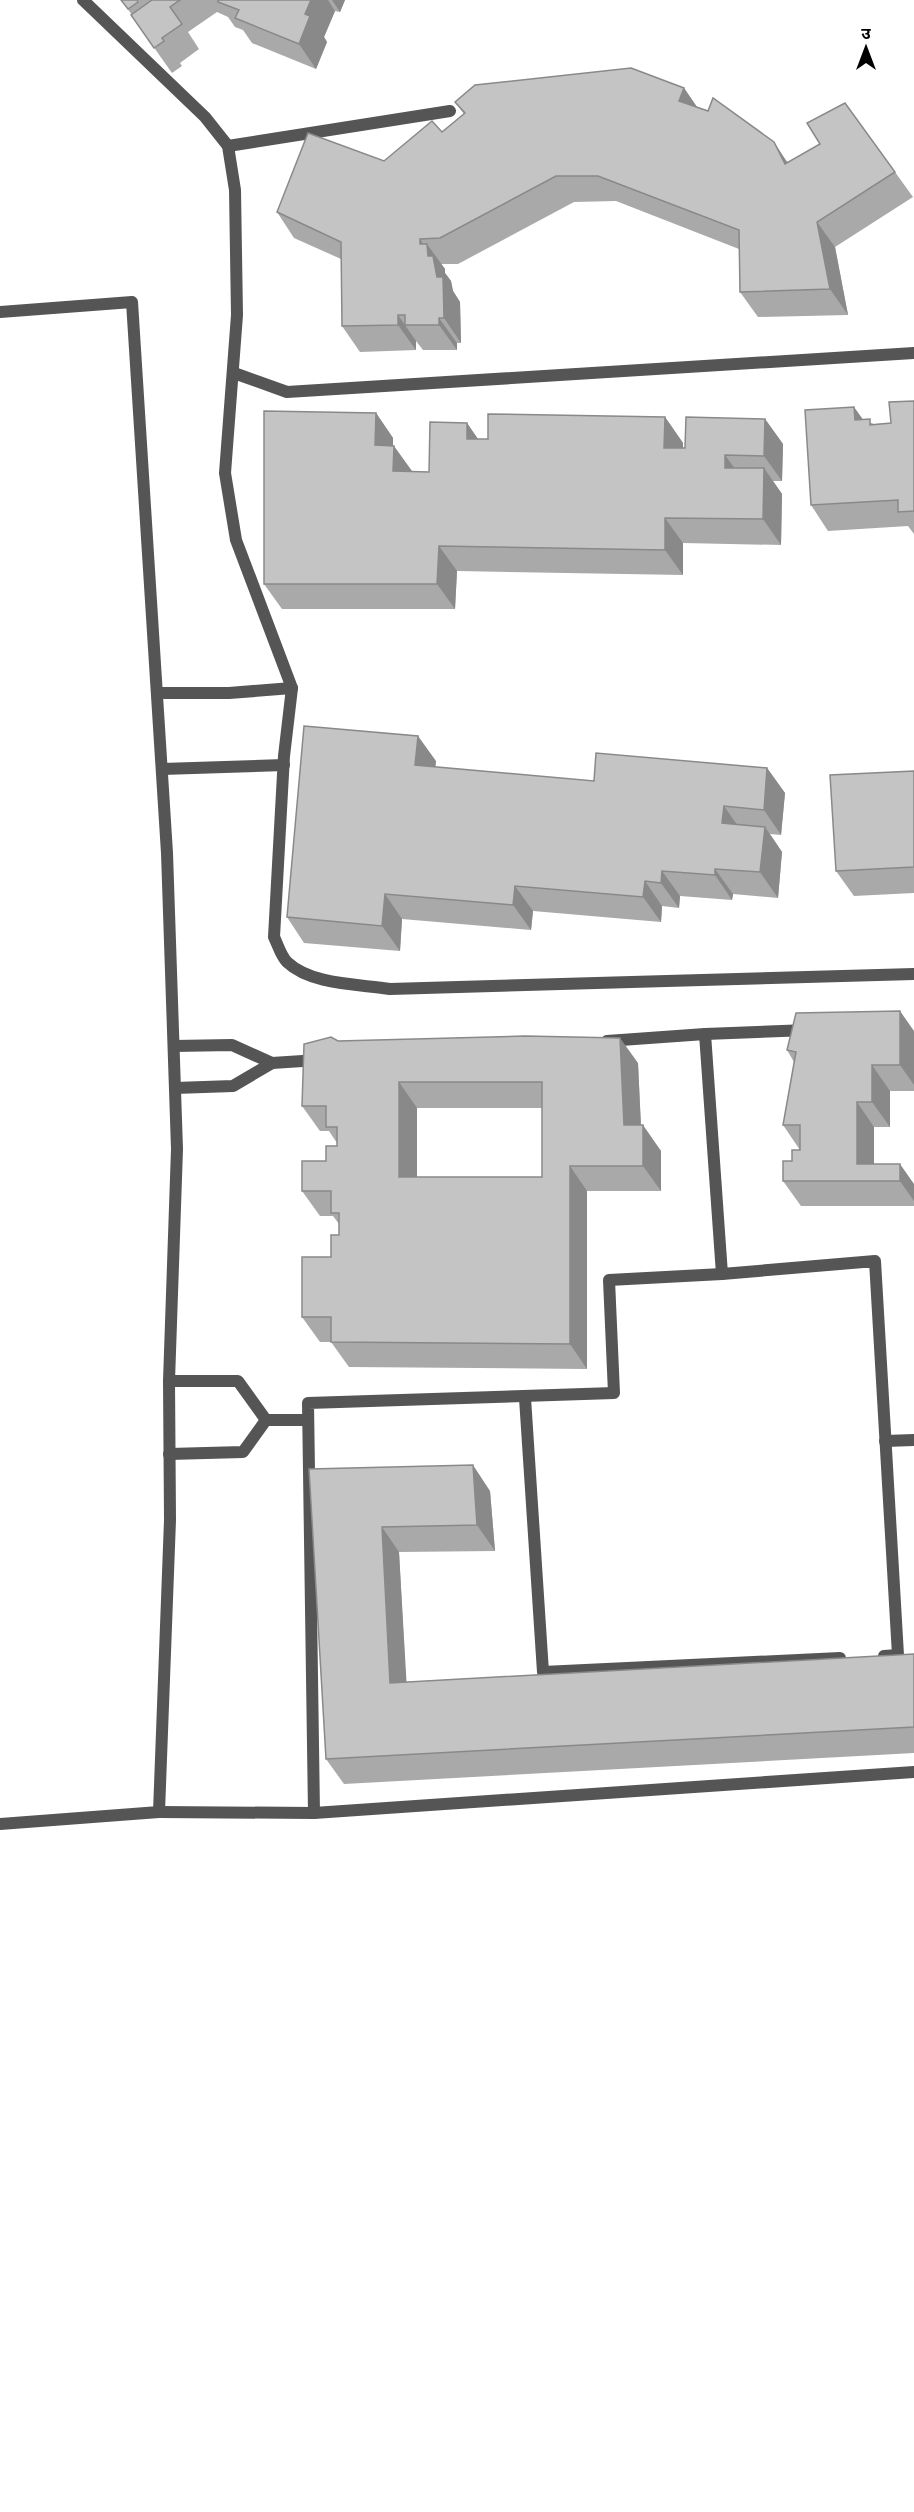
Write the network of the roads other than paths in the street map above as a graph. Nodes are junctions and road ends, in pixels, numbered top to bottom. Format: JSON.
{"nodes":[{"id":1,"x":83,"y":0,"type":"edge"},
{"id":2,"x":450,"y":111,"type":"dead end"},
{"id":3,"x":228,"y":146,"type":"junction"},
{"id":4,"x":0,"y":312,"type":"edge"},
{"id":5,"x":914,"y":353,"type":"edge"},
{"id":6,"x":234,"y":374,"type":"junction"},
{"id":7,"x":292,"y":688,"type":"junction"},
{"id":8,"x":157,"y":693,"type":"junction"},
{"id":9,"x":284,"y":765,"type":"junction"},
{"id":10,"x":162,"y":769,"type":"junction"},
{"id":11,"x":914,"y":974,"type":"edge"},
{"id":12,"x":821,"y":1029,"type":"edge"},
{"id":13,"x":705,"y":1034,"type":"junction"},
{"id":14,"x":599,"y":1041,"type":"edge"},
{"id":15,"x":174,"y":1046,"type":"junction"},
{"id":16,"x":330,"y":1059,"type":"edge"},
{"id":17,"x":272,"y":1063,"type":"junction"},
{"id":18,"x":175,"y":1088,"type":"junction"},
{"id":19,"x":722,"y":1274,"type":"junction"},
{"id":20,"x":169,"y":1381,"type":"junction"},
{"id":21,"x":525,"y":1398,"type":"junction"},
{"id":22,"x":266,"y":1420,"type":"junction"},
{"id":23,"x":308,"y":1420,"type":"junction"},
{"id":24,"x":914,"y":1440,"type":"edge"},
{"id":25,"x":885,"y":1441,"type":"junction"},
{"id":26,"x":170,"y":1454,"type":"junction"},
{"id":27,"x":874,"y":1656,"type":"edge"},
{"id":28,"x":851,"y":1657,"type":"edge"},
{"id":29,"x":914,"y":1772,"type":"edge"},
{"id":30,"x":159,"y":1812,"type":"junction"},
{"id":31,"x":314,"y":1813,"type":"junction"},
{"id":32,"x":0,"y":1824,"type":"edge"}],
"edges":[{"from":1,"to":3,"type":"street"},
{"from":2,"to":3,"type":"street"},
{"from":3,"to":6,"type":"street"},
{"from":4,"to":8,"type":"street"},
{"from":5,"to":6,"type":"street"},
{"from":6,"to":7,"type":"street"},
{"from":7,"to":8,"type":"street"},
{"from":7,"to":9,"type":"street"},
{"from":8,"to":10,"type":"street"},
{"from":9,"to":10,"type":"street"},
{"from":9,"to":11,"type":"street"},
{"from":10,"to":15,"type":"street"},
{"from":12,"to":13,"type":"street"},
{"from":13,"to":14,"type":"street"},
{"from":13,"to":19,"type":"street"},
{"from":15,"to":17,"type":"street"},
{"from":15,"to":18,"type":"street"},
{"from":16,"to":17,"type":"street"},
{"from":17,"to":18,"type":"street"},
{"from":18,"to":20,"type":"street"},
{"from":19,"to":21,"type":"street"},
{"from":19,"to":25,"type":"street"},
{"from":20,"to":22,"type":"street"},
{"from":20,"to":26,"type":"street"},
{"from":21,"to":23,"type":"street"},
{"from":21,"to":28,"type":"street"},
{"from":22,"to":23,"type":"street"},
{"from":22,"to":26,"type":"street"},
{"from":23,"to":31,"type":"street"},
{"from":24,"to":25,"type":"street"},
{"from":25,"to":27,"type":"street"},
{"from":26,"to":30,"type":"street"},
{"from":29,"to":31,"type":"street"},
{"from":30,"to":31,"type":"street"},
{"from":30,"to":32,"type":"street"}]}
